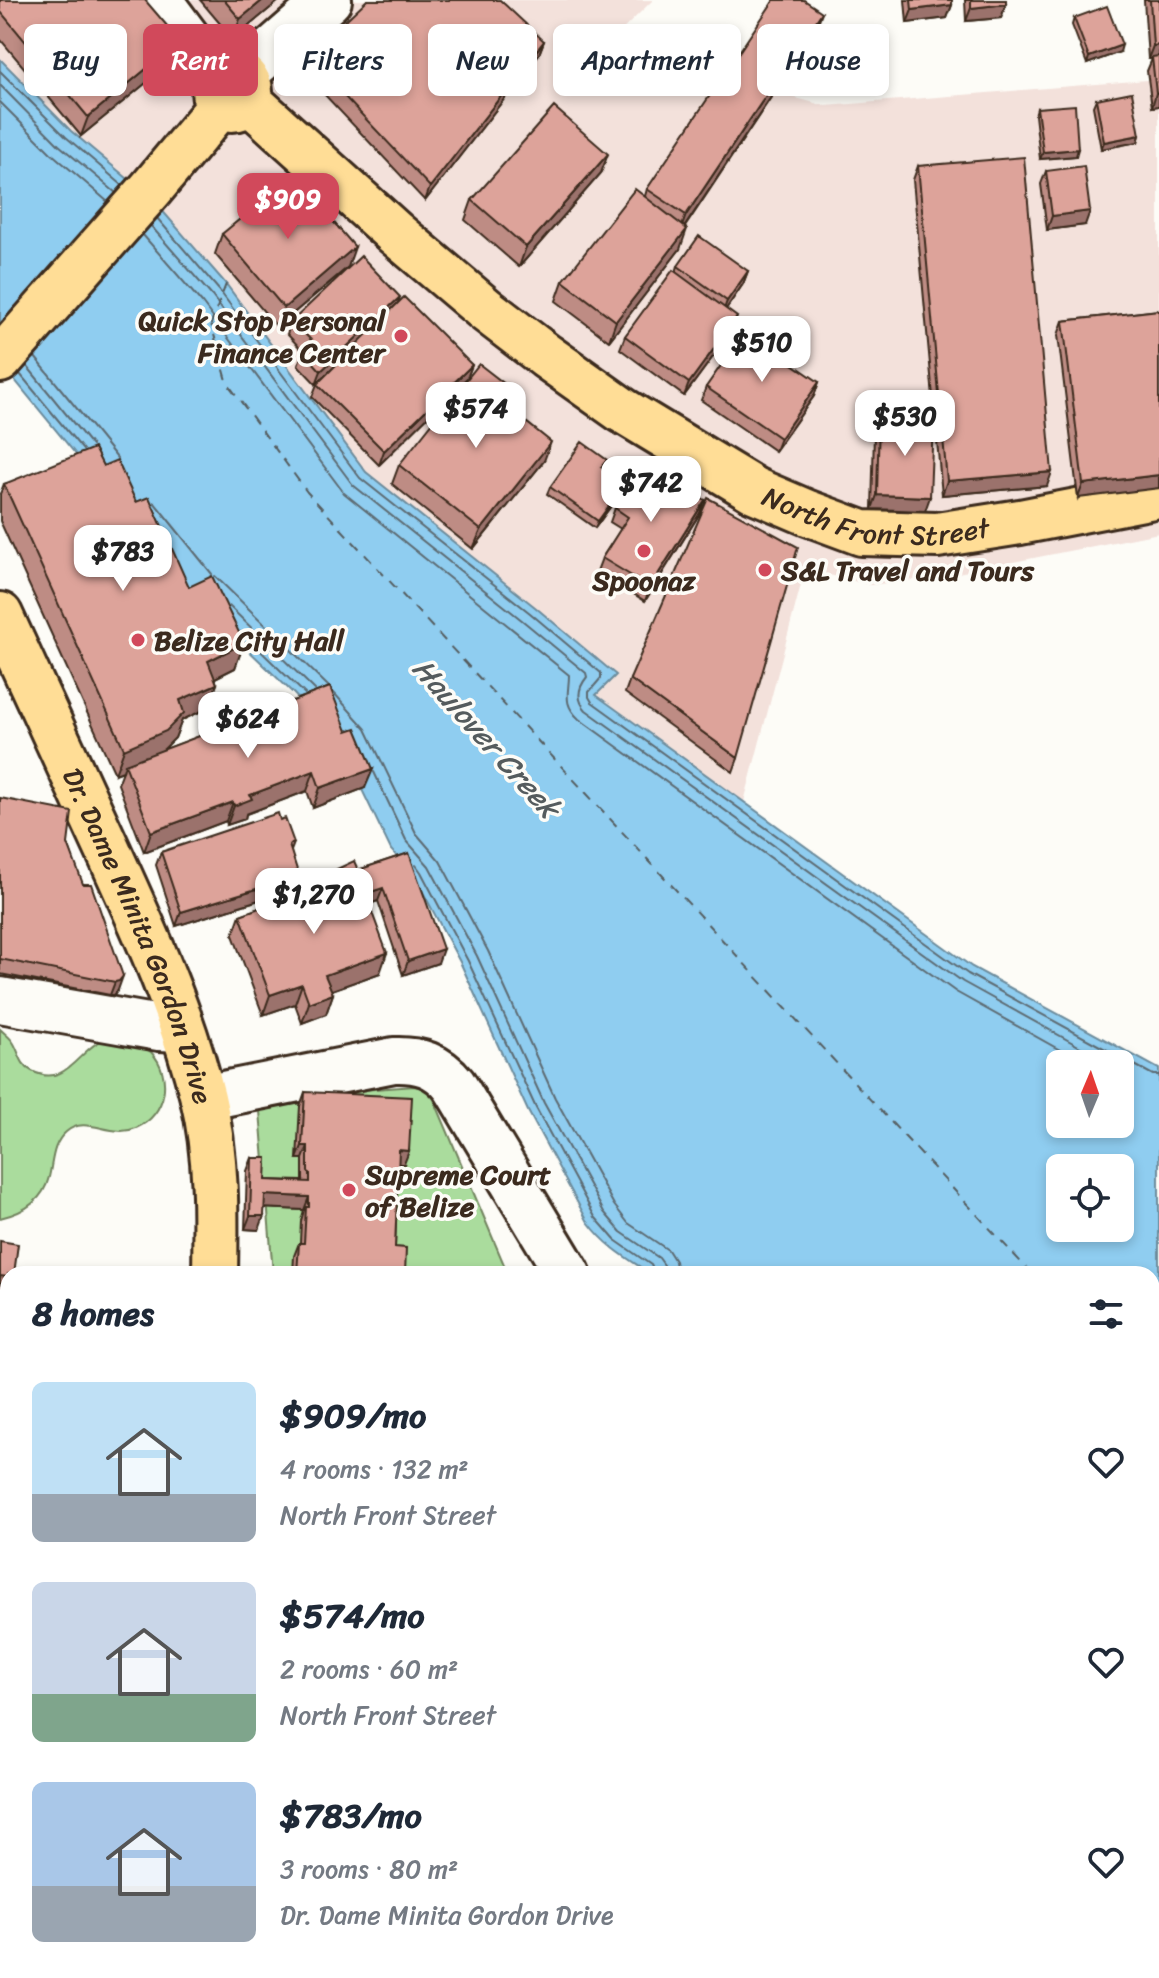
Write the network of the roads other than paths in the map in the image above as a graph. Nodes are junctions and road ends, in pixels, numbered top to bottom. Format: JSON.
{"nodes":[{"id":1,"x":159,"y":0,"type":"edge"},
{"id":2,"x":329,"y":0,"type":"edge"},
{"id":3,"x":178,"y":24,"type":"edge"},
{"id":4,"x":258,"y":66,"type":"edge"},
{"id":5,"x":227,"y":96,"type":"edge"},
{"id":6,"x":239,"y":96,"type":"edge"},
{"id":7,"x":0,"y":360,"type":"edge"},
{"id":8,"x":1159,"y":495,"type":"edge"},
{"id":9,"x":0,"y":615,"type":"edge"},
{"id":10,"x":0,"y":1000,"type":"edge"},
{"id":11,"x":182,"y":1029,"type":"junction"},
{"id":12,"x":203,"y":1098,"type":"junction"},
{"id":13,"x":215,"y":1266,"type":"edge"},
{"id":14,"x":563,"y":1266,"type":"edge"}],
"edges":[{"from":1,"to":3,"type":"street","name":"North Front Street"},
{"from":2,"to":4,"type":"street"},
{"from":5,"to":7,"type":"main road"},
{"from":6,"to":8,"type":"main road","name":"North Front Street"},
{"from":9,"to":11,"type":"main road","name":"Dr. Dame Minita Gordon Drive"},
{"from":10,"to":11,"type":"street"},
{"from":11,"to":12,"type":"main road","name":"Dr. Dame Minita Gordon Drive"},
{"from":12,"to":13,"type":"main road","name":"Dr. Dame Minita Gordon Drive"},
{"from":12,"to":14,"type":"street"}]}
